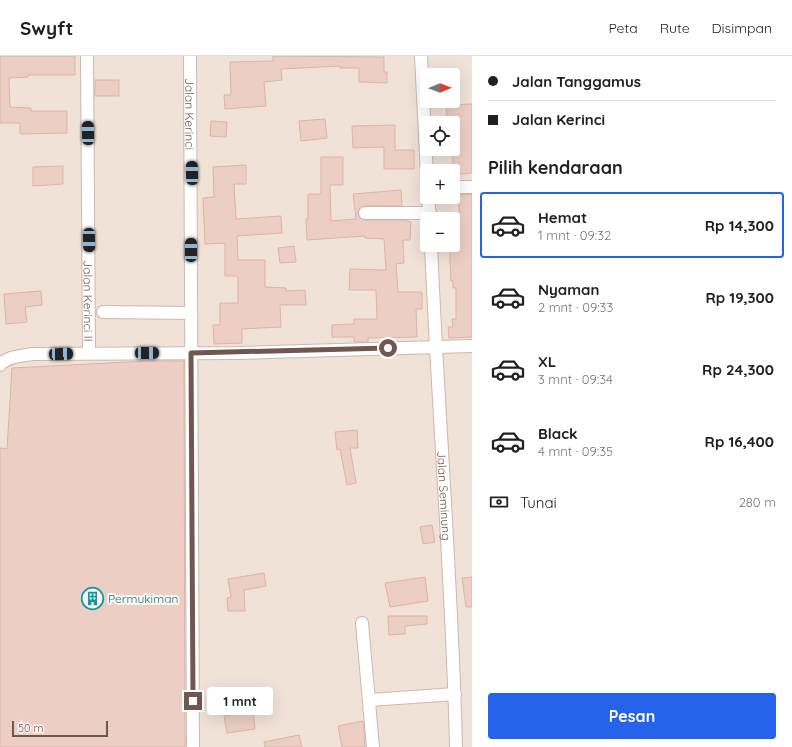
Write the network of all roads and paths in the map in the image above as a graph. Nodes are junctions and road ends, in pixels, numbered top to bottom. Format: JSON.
{"nodes":[{"id":1,"x":87,"y":56,"type":"edge"},
{"id":2,"x":190,"y":56,"type":"edge"},
{"id":3,"x":421,"y":56,"type":"edge"},
{"id":4,"x":426,"y":164,"type":"edge"},
{"id":5,"x":460,"y":187,"type":"edge"},
{"id":6,"x":472,"y":187,"type":"edge"},
{"id":7,"x":365,"y":214,"type":"dead end"},
{"id":8,"x":420,"y":216,"type":"edge"},
{"id":9,"x":431,"y":252,"type":"edge"},
{"id":10,"x":103,"y":312,"type":"dead end"},
{"id":11,"x":191,"y":313,"type":"junction"},
{"id":12,"x":435,"y":346,"type":"junction"},
{"id":13,"x":472,"y":346,"type":"edge"},
{"id":14,"x":90,"y":353,"type":"junction"},
{"id":15,"x":191,"y":353,"type":"junction"},
{"id":16,"x":0,"y":365,"type":"edge"},
{"id":17,"x":362,"y":623,"type":"dead end"},
{"id":18,"x":455,"y":694,"type":"junction"},
{"id":19,"x":370,"y":700,"type":"junction"},
{"id":20,"x":193,"y":747,"type":"edge"},
{"id":21,"x":373,"y":747,"type":"edge"},
{"id":22,"x":456,"y":747,"type":"edge"}],
"edges":[{"from":1,"to":14,"type":"street","name":"Jalan Kerinci II"},
{"from":2,"to":11,"type":"street","name":"Jalan Kerinci"},
{"from":3,"to":4,"type":"street"},
{"from":5,"to":6,"type":"street"},
{"from":7,"to":8,"type":"street"},
{"from":9,"to":12,"type":"street","name":"Jalan Seminung"},
{"from":10,"to":11,"type":"street"},
{"from":11,"to":15,"type":"street","name":"Jalan Kerinci"},
{"from":12,"to":13,"type":"street"},
{"from":12,"to":15,"type":"street"},
{"from":12,"to":18,"type":"street","name":"Jalan Seminung"},
{"from":14,"to":15,"type":"street"},
{"from":14,"to":16,"type":"street"},
{"from":15,"to":20,"type":"street","name":"Jalan Kerinci"},
{"from":17,"to":19,"type":"street"},
{"from":18,"to":19,"type":"street"},
{"from":18,"to":22,"type":"street","name":"Jalan Seminung"},
{"from":19,"to":21,"type":"street"}]}
